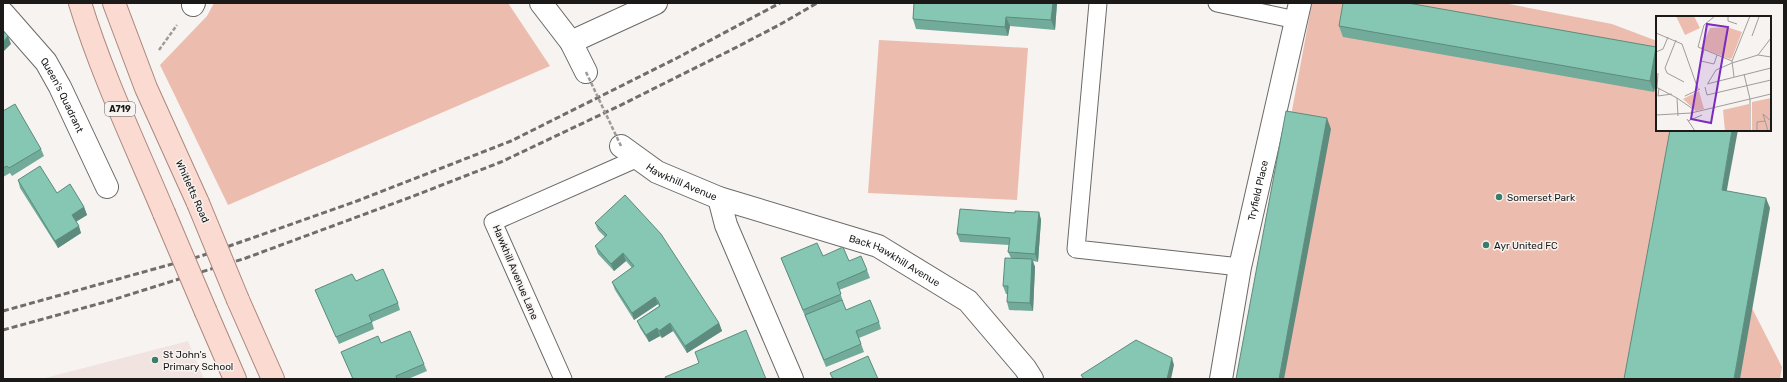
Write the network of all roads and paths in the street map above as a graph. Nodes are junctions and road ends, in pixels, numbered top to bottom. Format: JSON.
{"nodes":[{"id":1,"x":80,"y":3,"type":"edge"},
{"id":2,"x":114,"y":3,"type":"edge"},
{"id":3,"x":541,"y":3,"type":"edge"},
{"id":4,"x":656,"y":3,"type":"edge"},
{"id":5,"x":1098,"y":3,"type":"edge"},
{"id":6,"x":1217,"y":3,"type":"edge"},
{"id":7,"x":1298,"y":11,"type":"edge"},
{"id":8,"x":3,"y":13,"type":"edge"},
{"id":9,"x":175,"y":29,"type":"dead end"},
{"id":10,"x":571,"y":42,"type":"junction"},
{"id":11,"x":160,"y":48,"type":"dead end"},
{"id":12,"x":586,"y":72,"type":"joint"},
{"id":13,"x":630,"y":152,"type":"junction"},
{"id":14,"x":107,"y":188,"type":"dead end"},
{"id":15,"x":719,"y":198,"type":"junction"},
{"id":16,"x":1240,"y":268,"type":"junction"},
{"id":17,"x":235,"y":379,"type":"edge"},
{"id":18,"x":274,"y":379,"type":"edge"},
{"id":19,"x":563,"y":379,"type":"edge"},
{"id":20,"x":792,"y":379,"type":"edge"},
{"id":21,"x":1032,"y":379,"type":"edge"},
{"id":22,"x":1221,"y":379,"type":"edge"}],
"edges":[{"from":1,"to":17,"type":"main road","number":"A719","bridge":true},
{"from":2,"to":18,"type":"main road","name":"Whitletts Road","bridge":true},
{"from":3,"to":10,"type":"street"},
{"from":4,"to":10,"type":"street"},
{"from":5,"to":16,"type":"lane"},
{"from":6,"to":7,"type":"lane"},
{"from":7,"to":16,"type":"street","name":"Tryfield Place"},
{"from":8,"to":14,"type":"street","name":"Queen's Quadrant"},
{"from":9,"to":11,"type":"path"},
{"from":10,"to":12,"type":"street"},
{"from":12,"to":13,"type":"path","bridge":true},
{"from":13,"to":15,"type":"street","name":"Hawkhill Avenue"},
{"from":13,"to":19,"type":"lane","name":"Hawkhill Avenue Lane"},
{"from":15,"to":20,"type":"street","name":"Hawkhill Avenue"},
{"from":15,"to":21,"type":"street","name":"Back Hawkhill Avenue"},
{"from":16,"to":22,"type":"street","name":"Tryfield Place"}]}
